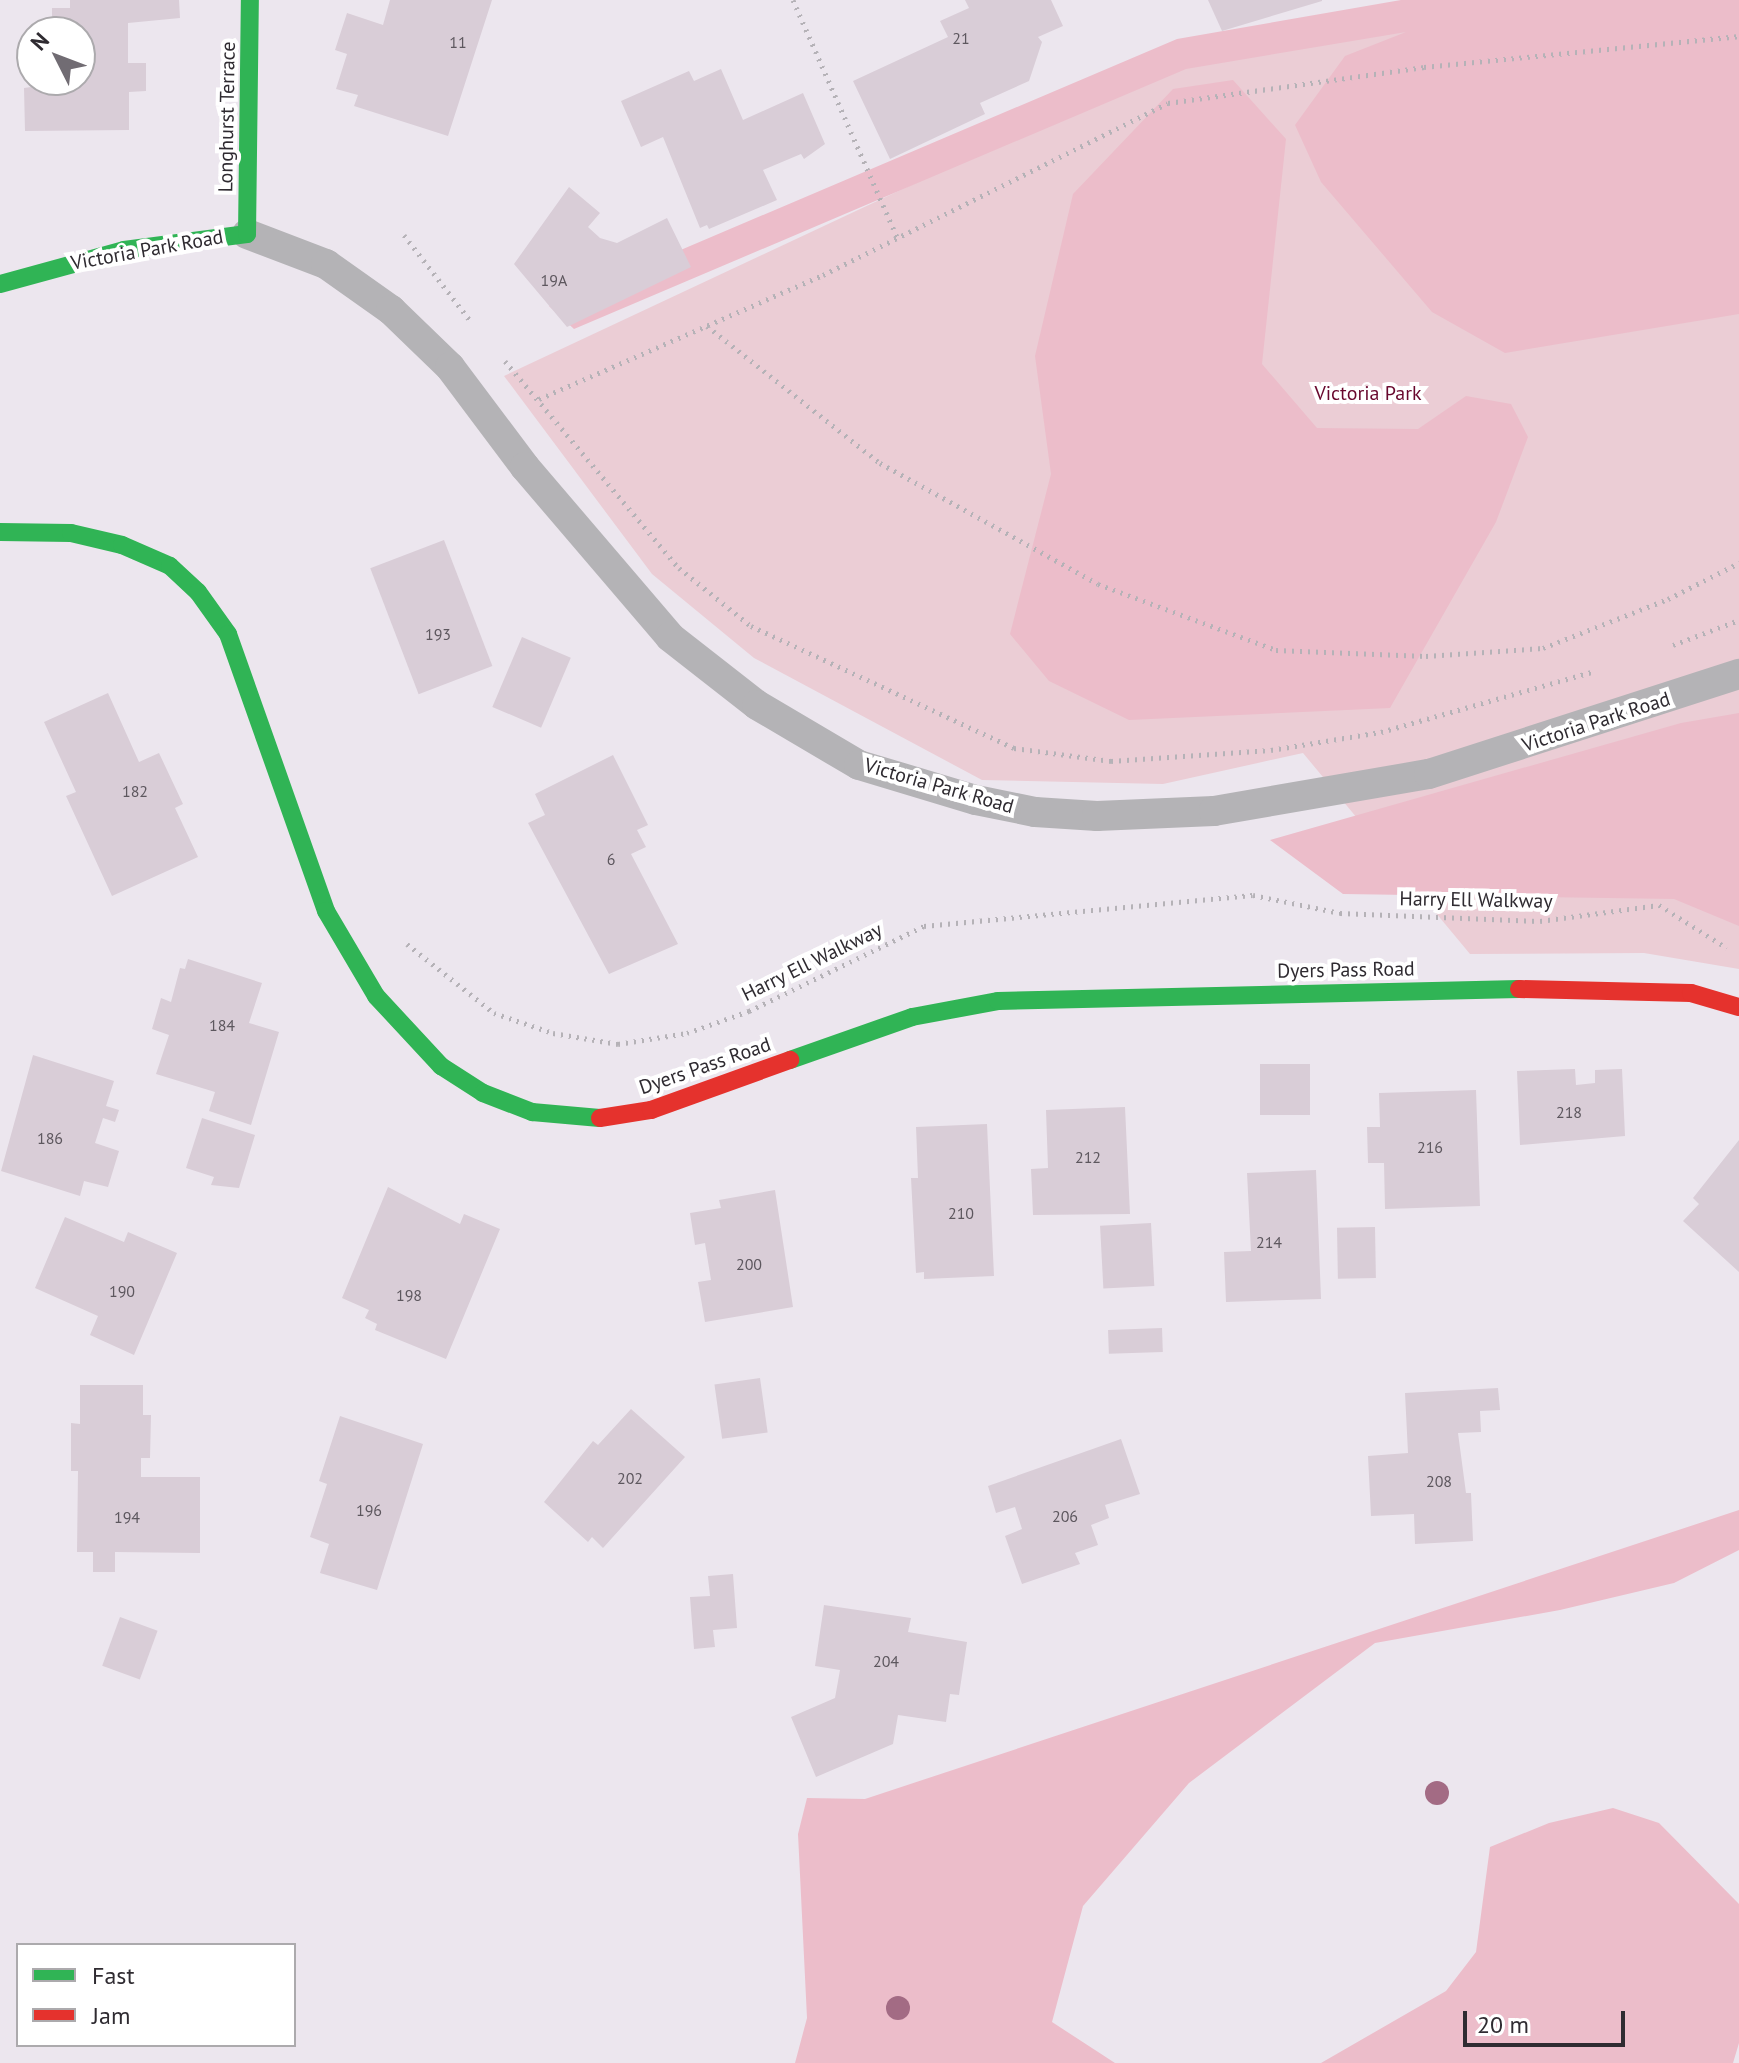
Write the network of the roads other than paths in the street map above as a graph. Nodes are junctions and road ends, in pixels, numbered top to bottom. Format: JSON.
{"nodes":[{"id":1,"x":250,"y":0,"type":"edge"},
{"id":2,"x":247,"y":234,"type":"junction"},
{"id":3,"x":0,"y":284,"type":"edge"},
{"id":4,"x":0,"y":532,"type":"edge"},
{"id":5,"x":1739,"y":674,"type":"edge"},
{"id":6,"x":1739,"y":1007,"type":"edge"}],
"edges":[{"from":1,"to":2,"type":"main road","name":"Longhurst Terrace"},
{"from":2,"to":3,"type":"main road","name":"Victoria Park Road"},
{"from":2,"to":5,"type":"lane","name":"Victoria Park Road"},
{"from":4,"to":6,"type":"main road","name":"Dyers Pass Road"}]}
